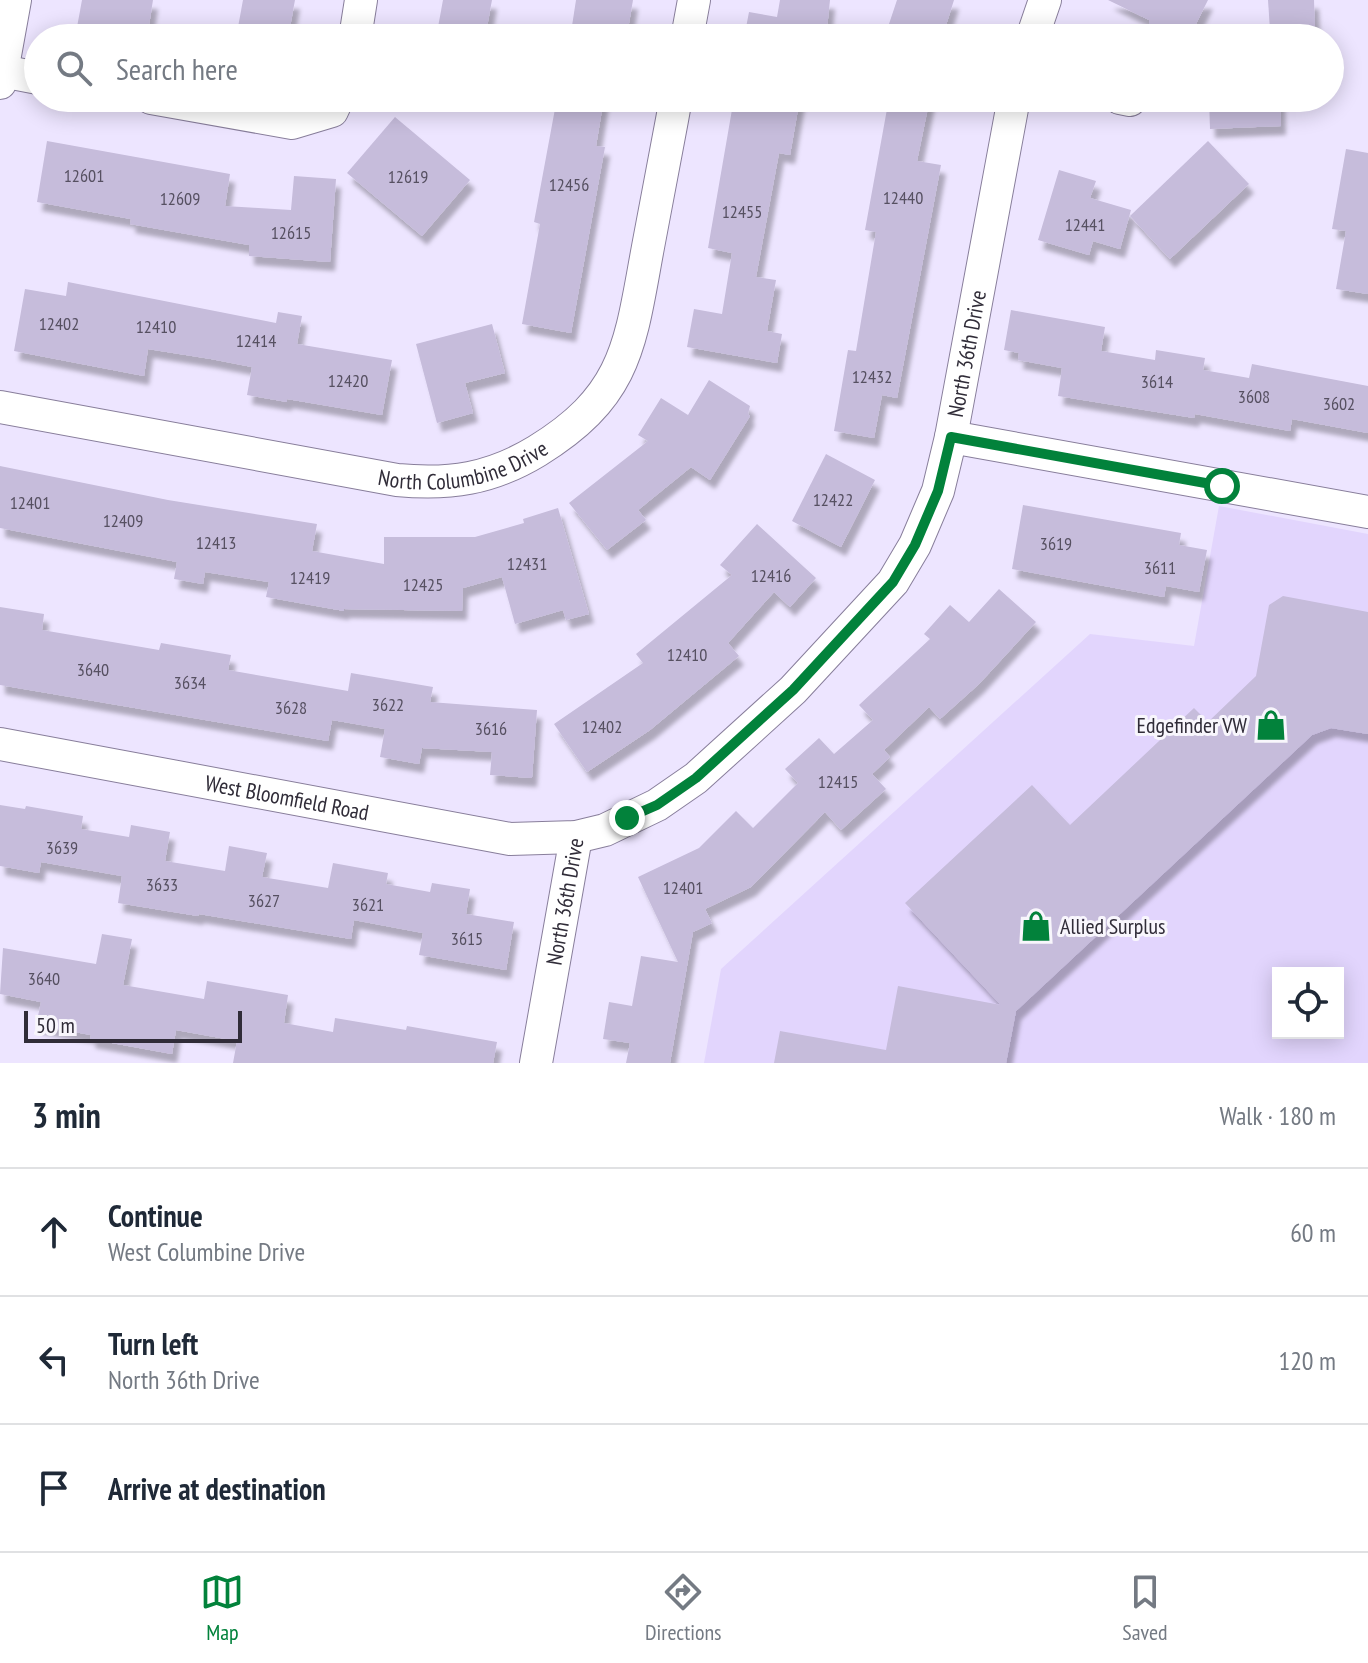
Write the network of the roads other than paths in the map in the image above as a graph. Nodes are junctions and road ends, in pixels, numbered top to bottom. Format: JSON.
{"nodes":[{"id":1,"x":15,"y":0,"type":"edge"},
{"id":2,"x":361,"y":0,"type":"edge"},
{"id":3,"x":694,"y":0,"type":"edge"},
{"id":4,"x":1045,"y":0,"type":"edge"},
{"id":5,"x":357,"y":24,"type":"edge"},
{"id":6,"x":690,"y":24,"type":"edge"},
{"id":7,"x":1037,"y":24,"type":"edge"},
{"id":8,"x":1,"y":77,"type":"edge"},
{"id":9,"x":24,"y":78,"type":"edge"},
{"id":10,"x":230,"y":112,"type":"edge"},
{"id":11,"x":329,"y":112,"type":"edge"},
{"id":12,"x":673,"y":112,"type":"edge"},
{"id":13,"x":1011,"y":112,"type":"edge"},
{"id":14,"x":0,"y":407,"type":"edge"},
{"id":15,"x":951,"y":437,"type":"junction"},
{"id":16,"x":1368,"y":512,"type":"edge"},
{"id":17,"x":0,"y":744,"type":"edge"},
{"id":18,"x":576,"y":837,"type":"junction"},
{"id":19,"x":536,"y":1063,"type":"edge"}],
"edges":[{"from":1,"to":8,"type":"street"},
{"from":2,"to":5,"type":"street"},
{"from":3,"to":6,"type":"street"},
{"from":4,"to":7,"type":"street"},
{"from":8,"to":9,"type":"street"},
{"from":10,"to":11,"type":"street"},
{"from":12,"to":14,"type":"street","name":"North Columbine Drive"},
{"from":13,"to":15,"type":"street","name":"North 36th Drive"},
{"from":15,"to":16,"type":"street"},
{"from":15,"to":18,"type":"street","name":"North 36th Drive"},
{"from":17,"to":18,"type":"street","name":"West Bloomfield Road"},
{"from":18,"to":19,"type":"street","name":"North 36th Drive"}]}
